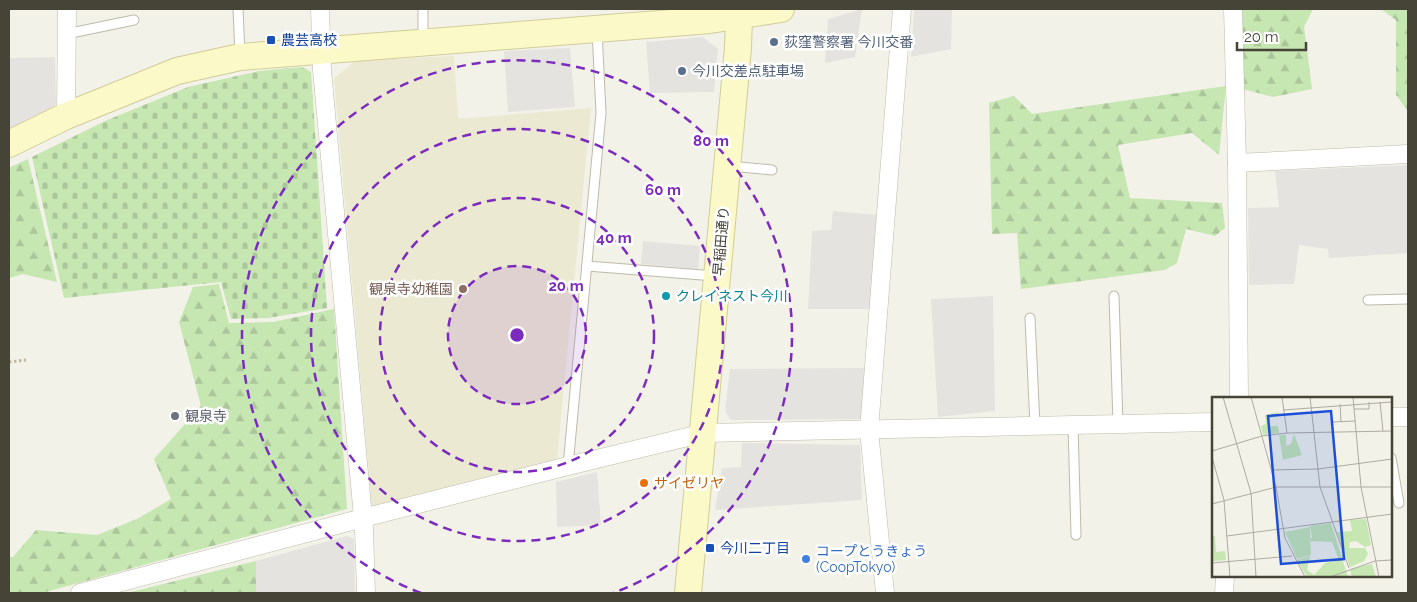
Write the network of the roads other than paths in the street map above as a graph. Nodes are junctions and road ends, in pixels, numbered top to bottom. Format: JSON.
{"nodes":[{"id":1,"x":67,"y":9,"type":"edge"},
{"id":2,"x":238,"y":9,"type":"edge"},
{"id":3,"x":320,"y":9,"type":"edge"},
{"id":4,"x":423,"y":9,"type":"edge"},
{"id":5,"x":781,"y":9,"type":"edge"},
{"id":6,"x":902,"y":9,"type":"edge"},
{"id":7,"x":1233,"y":9,"type":"edge"},
{"id":8,"x":739,"y":12,"type":"edge"},
{"id":9,"x":134,"y":20,"type":"dead end"},
{"id":10,"x":597,"y":28,"type":"junction"},
{"id":11,"x":66,"y":34,"type":"junction"},
{"id":12,"x":423,"y":42,"type":"junction"},
{"id":13,"x":322,"y":50,"type":"junction"},
{"id":14,"x":240,"y":57,"type":"junction"},
{"id":15,"x":66,"y":116,"type":"junction"},
{"id":16,"x":9,"y":144,"type":"edge"},
{"id":17,"x":1408,"y":154,"type":"edge"},
{"id":18,"x":1237,"y":163,"type":"junction"},
{"id":19,"x":728,"y":166,"type":"junction"},
{"id":20,"x":772,"y":170,"type":"dead end"},
{"id":21,"x":588,"y":266,"type":"junction"},
{"id":22,"x":717,"y":276,"type":"junction"},
{"id":23,"x":1114,"y":296,"type":"dead end"},
{"id":24,"x":1408,"y":299,"type":"edge"},
{"id":25,"x":1368,"y":300,"type":"dead end"},
{"id":26,"x":1030,"y":318,"type":"dead end"},
{"id":27,"x":1239,"y":397,"type":"edge"},
{"id":28,"x":1392,"y":417,"type":"edge"},
{"id":29,"x":1408,"y":417,"type":"edge"},
{"id":30,"x":1212,"y":422,"type":"edge"},
{"id":31,"x":1118,"y":424,"type":"junction"},
{"id":32,"x":1073,"y":425,"type":"junction"},
{"id":33,"x":1035,"y":426,"type":"junction"},
{"id":34,"x":869,"y":430,"type":"junction"},
{"id":35,"x":704,"y":433,"type":"junction"},
{"id":36,"x":1392,"y":464,"type":"edge"},
{"id":37,"x":568,"y":466,"type":"junction"},
{"id":38,"x":1399,"y":503,"type":"dead end"},
{"id":39,"x":363,"y":518,"type":"junction"},
{"id":40,"x":1076,"y":535,"type":"dead end"},
{"id":41,"x":1225,"y":577,"type":"edge"},
{"id":42,"x":80,"y":593,"type":"edge"},
{"id":43,"x":366,"y":593,"type":"edge"},
{"id":44,"x":688,"y":593,"type":"edge"},
{"id":45,"x":885,"y":593,"type":"edge"},
{"id":46,"x":1224,"y":593,"type":"edge"}],
"edges":[{"from":1,"to":11,"type":"street"},
{"from":2,"to":14,"type":"lane"},
{"from":3,"to":13,"type":"street"},
{"from":4,"to":12,"type":"lane"},
{"from":5,"to":8,"type":"street"},
{"from":6,"to":34,"type":"street"},
{"from":7,"to":18,"type":"street"},
{"from":8,"to":10,"type":"street"},
{"from":8,"to":19,"type":"street","name":"早稲田通り"},
{"from":9,"to":11,"type":"lane"},
{"from":10,"to":12,"type":"street"},
{"from":10,"to":21,"type":"lane"},
{"from":11,"to":15,"type":"street"},
{"from":12,"to":13,"type":"street"},
{"from":13,"to":14,"type":"street"},
{"from":13,"to":39,"type":"street"},
{"from":14,"to":15,"type":"street"},
{"from":15,"to":16,"type":"street"},
{"from":17,"to":18,"type":"street"},
{"from":18,"to":27,"type":"street"},
{"from":19,"to":20,"type":"lane"},
{"from":19,"to":22,"type":"street","name":"早稲田通り"},
{"from":21,"to":22,"type":"lane"},
{"from":21,"to":37,"type":"lane"},
{"from":22,"to":35,"type":"street","name":"早稲田通り"},
{"from":23,"to":31,"type":"lane"},
{"from":24,"to":25,"type":"lane"},
{"from":26,"to":33,"type":"lane"},
{"from":28,"to":29,"type":"street"},
{"from":30,"to":31,"type":"street"},
{"from":31,"to":32,"type":"street"},
{"from":32,"to":33,"type":"street"},
{"from":32,"to":40,"type":"lane"},
{"from":33,"to":34,"type":"street"},
{"from":34,"to":35,"type":"street"},
{"from":34,"to":45,"type":"street"},
{"from":35,"to":37,"type":"street"},
{"from":35,"to":44,"type":"street","name":"早稲田通り"},
{"from":36,"to":38,"type":"lane"},
{"from":37,"to":39,"type":"street"},
{"from":39,"to":42,"type":"street"},
{"from":39,"to":43,"type":"street"},
{"from":41,"to":46,"type":"street"}]}
